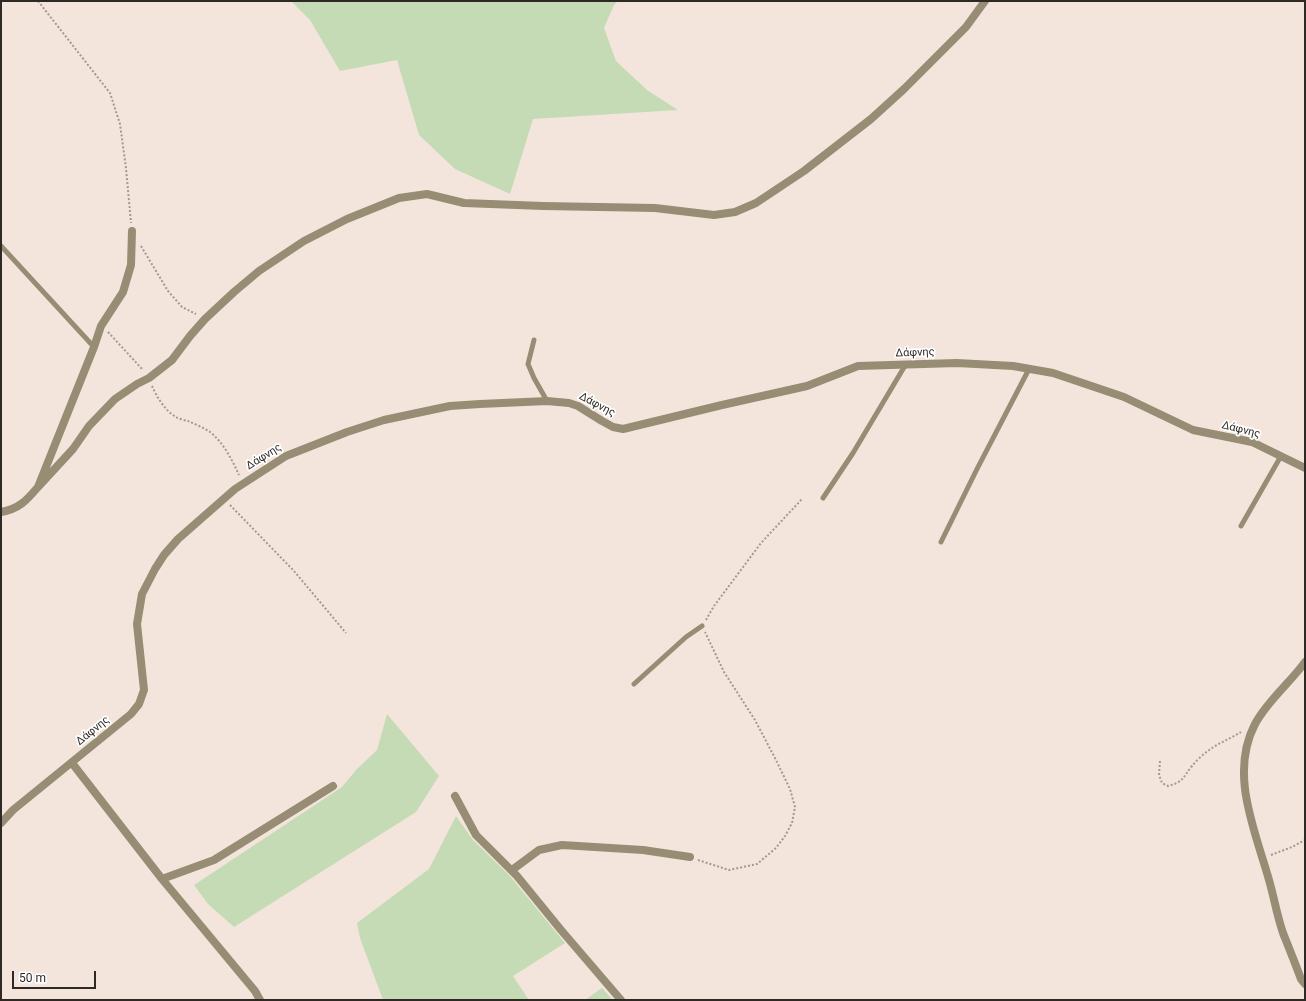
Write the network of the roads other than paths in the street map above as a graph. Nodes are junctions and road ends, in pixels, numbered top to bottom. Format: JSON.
{"nodes":[{"id":1,"x":985,"y":1,"type":"edge"},
{"id":2,"x":132,"y":231,"type":"road end"},
{"id":3,"x":1,"y":246,"type":"edge"},
{"id":4,"x":534,"y":340,"type":"dead end"},
{"id":5,"x":94,"y":347,"type":"junction"},
{"id":6,"x":906,"y":364,"type":"junction"},
{"id":7,"x":1029,"y":369,"type":"junction"},
{"id":8,"x":548,"y":401,"type":"junction"},
{"id":9,"x":1281,"y":456,"type":"junction"},
{"id":10,"x":1305,"y":468,"type":"edge"},
{"id":11,"x":38,"y":487,"type":"junction"},
{"id":12,"x":823,"y":498,"type":"dead end"},
{"id":13,"x":1,"y":512,"type":"edge"},
{"id":14,"x":1241,"y":526,"type":"dead end"},
{"id":15,"x":940,"y":542,"type":"dead end"},
{"id":16,"x":702,"y":626,"type":"road end"},
{"id":17,"x":1305,"y":662,"type":"edge"},
{"id":18,"x":634,"y":684,"type":"dead end"},
{"id":19,"x":72,"y":763,"type":"junction"},
{"id":20,"x":333,"y":786,"type":"dead end"},
{"id":21,"x":455,"y":796,"type":"dead end"},
{"id":22,"x":1,"y":823,"type":"edge"},
{"id":23,"x":690,"y":857,"type":"road end"},
{"id":24,"x":512,"y":870,"type":"junction"},
{"id":25,"x":162,"y":879,"type":"junction"},
{"id":26,"x":1305,"y":984,"type":"edge"},
{"id":27,"x":260,"y":1000,"type":"edge"},
{"id":28,"x":620,"y":1000,"type":"edge"}],
"edges":[{"from":1,"to":11,"type":"street"},
{"from":2,"to":5,"type":"street"},
{"from":3,"to":5,"type":"lane"},
{"from":4,"to":8,"type":"lane"},
{"from":5,"to":11,"type":"street"},
{"from":6,"to":7,"type":"street","name":"Δάφνης"},
{"from":6,"to":8,"type":"street","name":"Δάφνης"},
{"from":6,"to":12,"type":"lane"},
{"from":7,"to":9,"type":"street","name":"Δάφνης"},
{"from":7,"to":15,"type":"lane"},
{"from":8,"to":19,"type":"street","name":"Δάφνης"},
{"from":9,"to":10,"type":"street","name":"Δάφνης"},
{"from":9,"to":14,"type":"lane"},
{"from":11,"to":13,"type":"street"},
{"from":16,"to":18,"type":"lane"},
{"from":17,"to":26,"type":"street"},
{"from":19,"to":22,"type":"street","name":"Δάφνης"},
{"from":19,"to":25,"type":"street"},
{"from":20,"to":25,"type":"street"},
{"from":21,"to":24,"type":"street"},
{"from":23,"to":24,"type":"street"},
{"from":24,"to":28,"type":"street"},
{"from":25,"to":27,"type":"street"}]}
